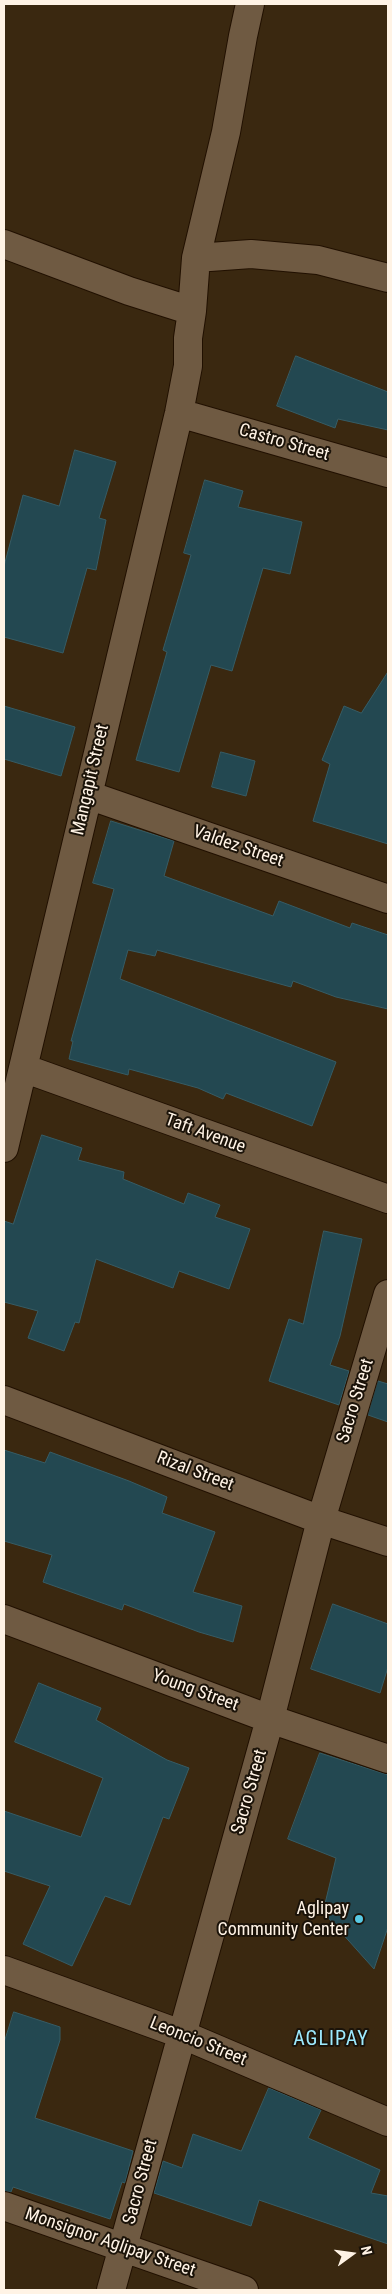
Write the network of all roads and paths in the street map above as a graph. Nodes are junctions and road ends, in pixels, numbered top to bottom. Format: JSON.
{"nodes":[{"id":1,"x":250,"y":4,"type":"edge"},
{"id":2,"x":4,"y":244,"type":"edge"},
{"id":3,"x":196,"y":258,"type":"junction"},
{"id":4,"x":388,"y":278,"type":"edge"},
{"id":5,"x":192,"y":311,"type":"junction"},
{"id":6,"x":179,"y":413,"type":"junction"},
{"id":7,"x":388,"y":473,"type":"edge"},
{"id":8,"x":88,"y":794,"type":"junction"},
{"id":9,"x":388,"y":899,"type":"edge"},
{"id":10,"x":23,"y":1068,"type":"junction"},
{"id":11,"x":4,"y":1148,"type":"edge"},
{"id":12,"x":388,"y":1199,"type":"edge"},
{"id":13,"x":388,"y":1294,"type":"edge"},
{"id":14,"x":4,"y":1400,"type":"edge"},
{"id":15,"x":321,"y":1520,"type":"junction"},
{"id":16,"x":388,"y":1542,"type":"edge"},
{"id":17,"x":4,"y":1619,"type":"edge"},
{"id":18,"x":270,"y":1719,"type":"junction"},
{"id":19,"x":388,"y":1759,"type":"edge"},
{"id":20,"x":4,"y":1970,"type":"edge"},
{"id":21,"x":181,"y":2034,"type":"junction"},
{"id":22,"x":388,"y":2122,"type":"edge"},
{"id":23,"x":4,"y":2206,"type":"edge"},
{"id":24,"x":123,"y":2247,"type":"junction"},
{"id":25,"x":111,"y":2290,"type":"edge"},
{"id":26,"x":244,"y":2290,"type":"edge"}],
"edges":[{"from":1,"to":3,"type":"street","name":"Mangapit Street"},
{"from":2,"to":5,"type":"street"},
{"from":3,"to":4,"type":"street"},
{"from":3,"to":5,"type":"street","name":"Mangapit Street"},
{"from":5,"to":6,"type":"street","name":"Mangapit Street"},
{"from":6,"to":7,"type":"street","name":"Castro Street"},
{"from":6,"to":8,"type":"street","name":"Mangapit Street"},
{"from":8,"to":9,"type":"street","name":"Valdez Street"},
{"from":8,"to":10,"type":"street","name":"Mangapit Street"},
{"from":10,"to":11,"type":"street","name":"Mangapit Street"},
{"from":10,"to":12,"type":"street","name":"Taft Avenue"},
{"from":13,"to":15,"type":"street","name":"Sacro Street"},
{"from":14,"to":15,"type":"street","name":"Rizal Street"},
{"from":15,"to":16,"type":"street","name":"Rizal Street"},
{"from":15,"to":18,"type":"street","name":"Sacro Street"},
{"from":17,"to":18,"type":"street","name":"Young Street"},
{"from":18,"to":19,"type":"street","name":"Young Street"},
{"from":18,"to":21,"type":"street","name":"Sacro Street"},
{"from":20,"to":21,"type":"street","name":"Leoncio Street"},
{"from":21,"to":22,"type":"street","name":"Leoncio Street"},
{"from":21,"to":24,"type":"street","name":"Sacro Street"},
{"from":23,"to":24,"type":"street","name":"Monsignor Aglipay Street"},
{"from":24,"to":25,"type":"street","name":"Sacro Street"},
{"from":24,"to":26,"type":"street","name":"Monsignor Aglipay Street"}]}
